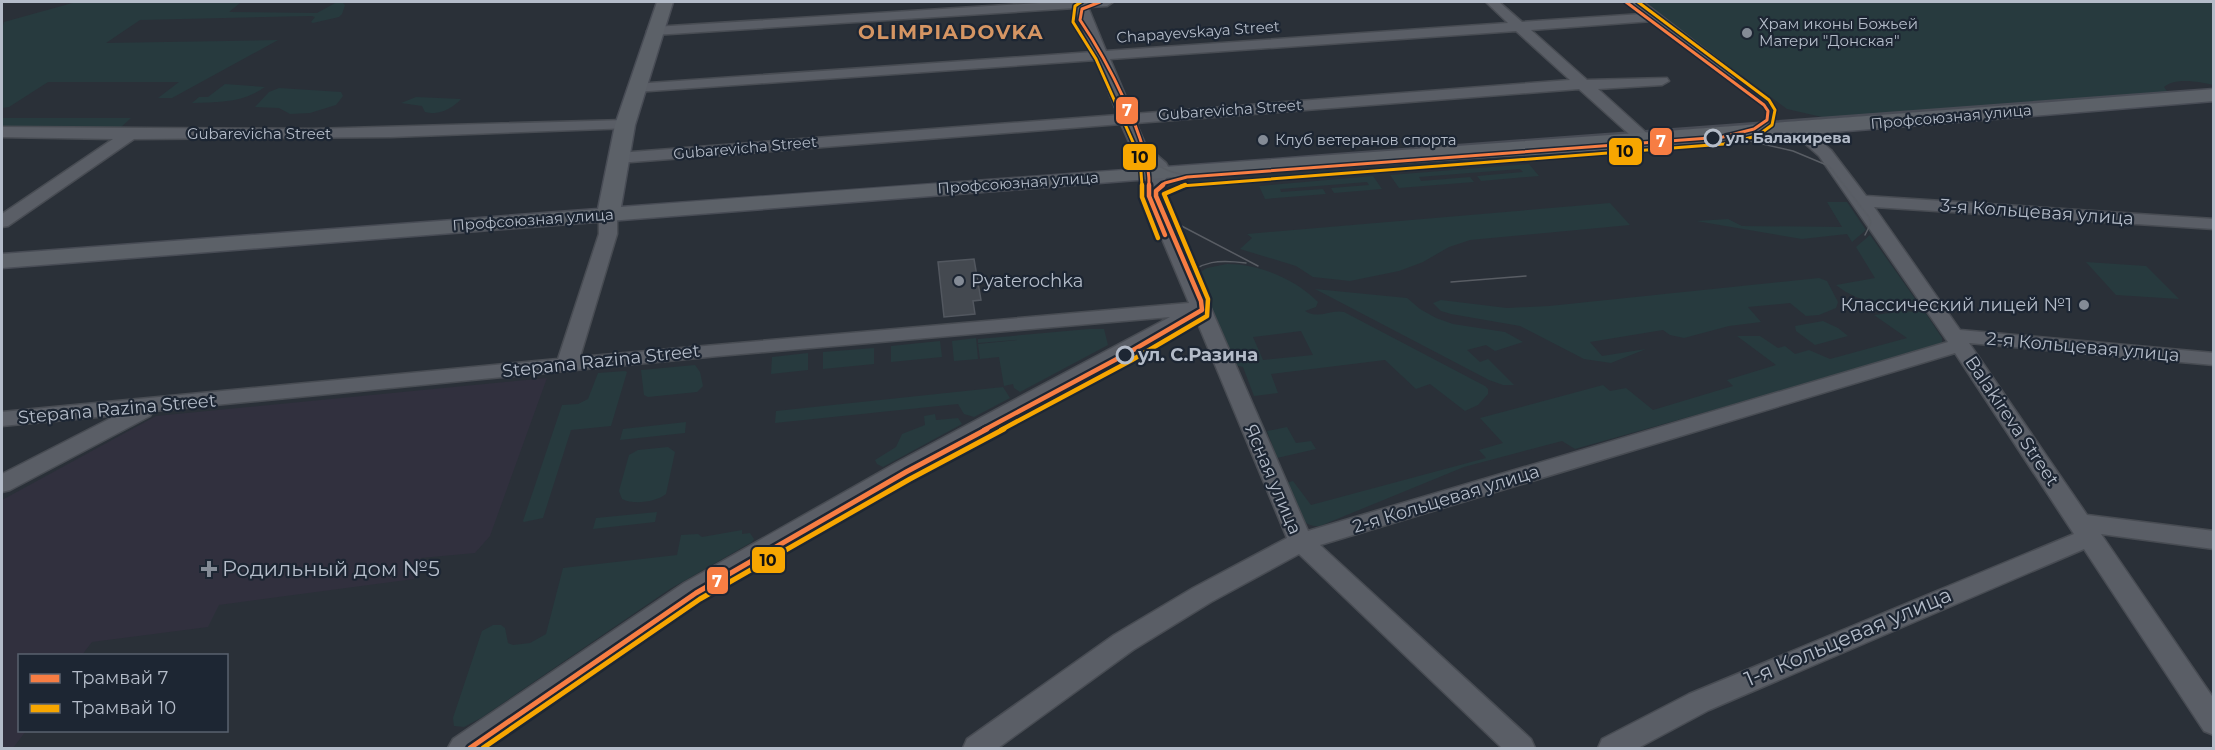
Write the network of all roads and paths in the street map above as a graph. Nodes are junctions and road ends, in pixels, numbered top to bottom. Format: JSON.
{"nodes":[{"id":1,"x":665,"y":2,"type":"edge"},
{"id":2,"x":1079,"y":2,"type":"edge"},
{"id":3,"x":1107,"y":2,"type":"edge"},
{"id":4,"x":1491,"y":2,"type":"edge"},
{"id":5,"x":1635,"y":2,"type":"edge"},
{"id":6,"x":1655,"y":17,"type":"junction"},
{"id":7,"x":1520,"y":27,"type":"junction"},
{"id":8,"x":654,"y":31,"type":"junction"},
{"id":9,"x":1100,"y":56,"type":"junction"},
{"id":10,"x":1732,"y":76,"type":"dead end"},
{"id":11,"x":1662,"y":81,"type":"dead end"},
{"id":12,"x":1581,"y":84,"type":"junction"},
{"id":13,"x":635,"y":88,"type":"junction"},
{"id":14,"x":2210,"y":98,"type":"edge"},
{"id":15,"x":1126,"y":118,"type":"junction"},
{"id":16,"x":625,"y":125,"type":"junction"},
{"id":17,"x":1798,"y":129,"type":"junction"},
{"id":18,"x":2,"y":132,"type":"edge"},
{"id":19,"x":129,"y":136,"type":"junction"},
{"id":20,"x":1645,"y":140,"type":"junction"},
{"id":21,"x":618,"y":158,"type":"junction"},
{"id":22,"x":1163,"y":172,"type":"junction"},
{"id":23,"x":1861,"y":201,"type":"junction"},
{"id":24,"x":608,"y":215,"type":"junction"},
{"id":25,"x":2,"y":222,"type":"edge"},
{"id":26,"x":2214,"y":224,"type":"edge"},
{"id":27,"x":2,"y":261,"type":"edge"},
{"id":28,"x":1201,"y":308,"type":"junction"},
{"id":29,"x":1956,"y":340,"type":"junction"},
{"id":30,"x":2214,"y":359,"type":"edge"},
{"id":31,"x":567,"y":364,"type":"junction"},
{"id":32,"x":152,"y":406,"type":"junction"},
{"id":33,"x":2,"y":419,"type":"edge"},
{"id":34,"x":2,"y":484,"type":"edge"},
{"id":35,"x":2085,"y":530,"type":"junction"},
{"id":36,"x":2214,"y":540,"type":"edge"},
{"id":37,"x":1301,"y":542,"type":"junction"},
{"id":38,"x":2214,"y":723,"type":"edge"},
{"id":39,"x":463,"y":748,"type":"edge"},
{"id":40,"x":977,"y":748,"type":"edge"},
{"id":41,"x":1521,"y":748,"type":"edge"},
{"id":42,"x":1612,"y":748,"type":"edge"}],
"edges":[{"from":1,"to":8,"type":"main road"},
{"from":2,"to":3,"type":"street"},
{"from":2,"to":8,"type":"street"},
{"from":2,"to":9,"type":"street"},
{"from":4,"to":7,"type":"street"},
{"from":5,"to":6,"type":"street"},
{"from":6,"to":7,"type":"street","name":"Chapayevskaya Street"},
{"from":6,"to":10,"type":"street"},
{"from":7,"to":9,"type":"street","name":"Chapayevskaya Street"},
{"from":7,"to":12,"type":"street"},
{"from":8,"to":13,"type":"main road"},
{"from":9,"to":13,"type":"street","name":"Chapayevskaya Street"},
{"from":9,"to":15,"type":"street"},
{"from":11,"to":12,"type":"street","name":"Gubarevicha Street"},
{"from":12,"to":15,"type":"street","name":"Gubarevicha Street"},
{"from":12,"to":20,"type":"street"},
{"from":13,"to":16,"type":"main road"},
{"from":14,"to":17,"type":"main road","name":"Профсоюзная улица"},
{"from":15,"to":21,"type":"street","name":"Gubarevicha Street"},
{"from":15,"to":22,"type":"street"},
{"from":16,"to":19,"type":"street","name":"Gubarevicha Street"},
{"from":16,"to":21,"type":"main road"},
{"from":17,"to":20,"type":"main road","name":"Профсоюзная улица"},
{"from":17,"to":23,"type":"street","name":"Balakireva Street"},
{"from":18,"to":19,"type":"street","name":"Gubarevicha Street"},
{"from":19,"to":25,"type":"street"},
{"from":20,"to":22,"type":"main road","name":"Профсоюзная улица"},
{"from":21,"to":24,"type":"main road"},
{"from":22,"to":24,"type":"main road","name":"Профсоюзная улица"},
{"from":22,"to":28,"type":"street","name":"Ясная улица"},
{"from":23,"to":26,"type":"street","name":"3-я Кольцевая улица"},
{"from":23,"to":29,"type":"street","name":"Balakireva Street"},
{"from":24,"to":27,"type":"main road","name":"Профсоюзная улица"},
{"from":24,"to":31,"type":"street"},
{"from":28,"to":31,"type":"street","name":"Stepana Razina Street"},
{"from":28,"to":37,"type":"street","name":"Ясная улица"},
{"from":28,"to":39,"type":"street"},
{"from":29,"to":30,"type":"street","name":"2-я Кольцевая улица"},
{"from":29,"to":35,"type":"street","name":"Balakireva Street"},
{"from":29,"to":37,"type":"street","name":"2-я Кольцевая улица"},
{"from":31,"to":32,"type":"street","name":"Stepana Razina Street"},
{"from":32,"to":33,"type":"street","name":"Stepana Razina Street"},
{"from":32,"to":34,"type":"street"},
{"from":35,"to":36,"type":"street","name":"1-я Кольцевая улица"},
{"from":35,"to":38,"type":"street","name":"Balakireva Street"},
{"from":35,"to":42,"type":"street","name":"1-я Кольцевая улица"},
{"from":37,"to":40,"type":"street","name":"2-я Кольцевая улица"},
{"from":37,"to":41,"type":"street","name":"Ясная улица"}]}
